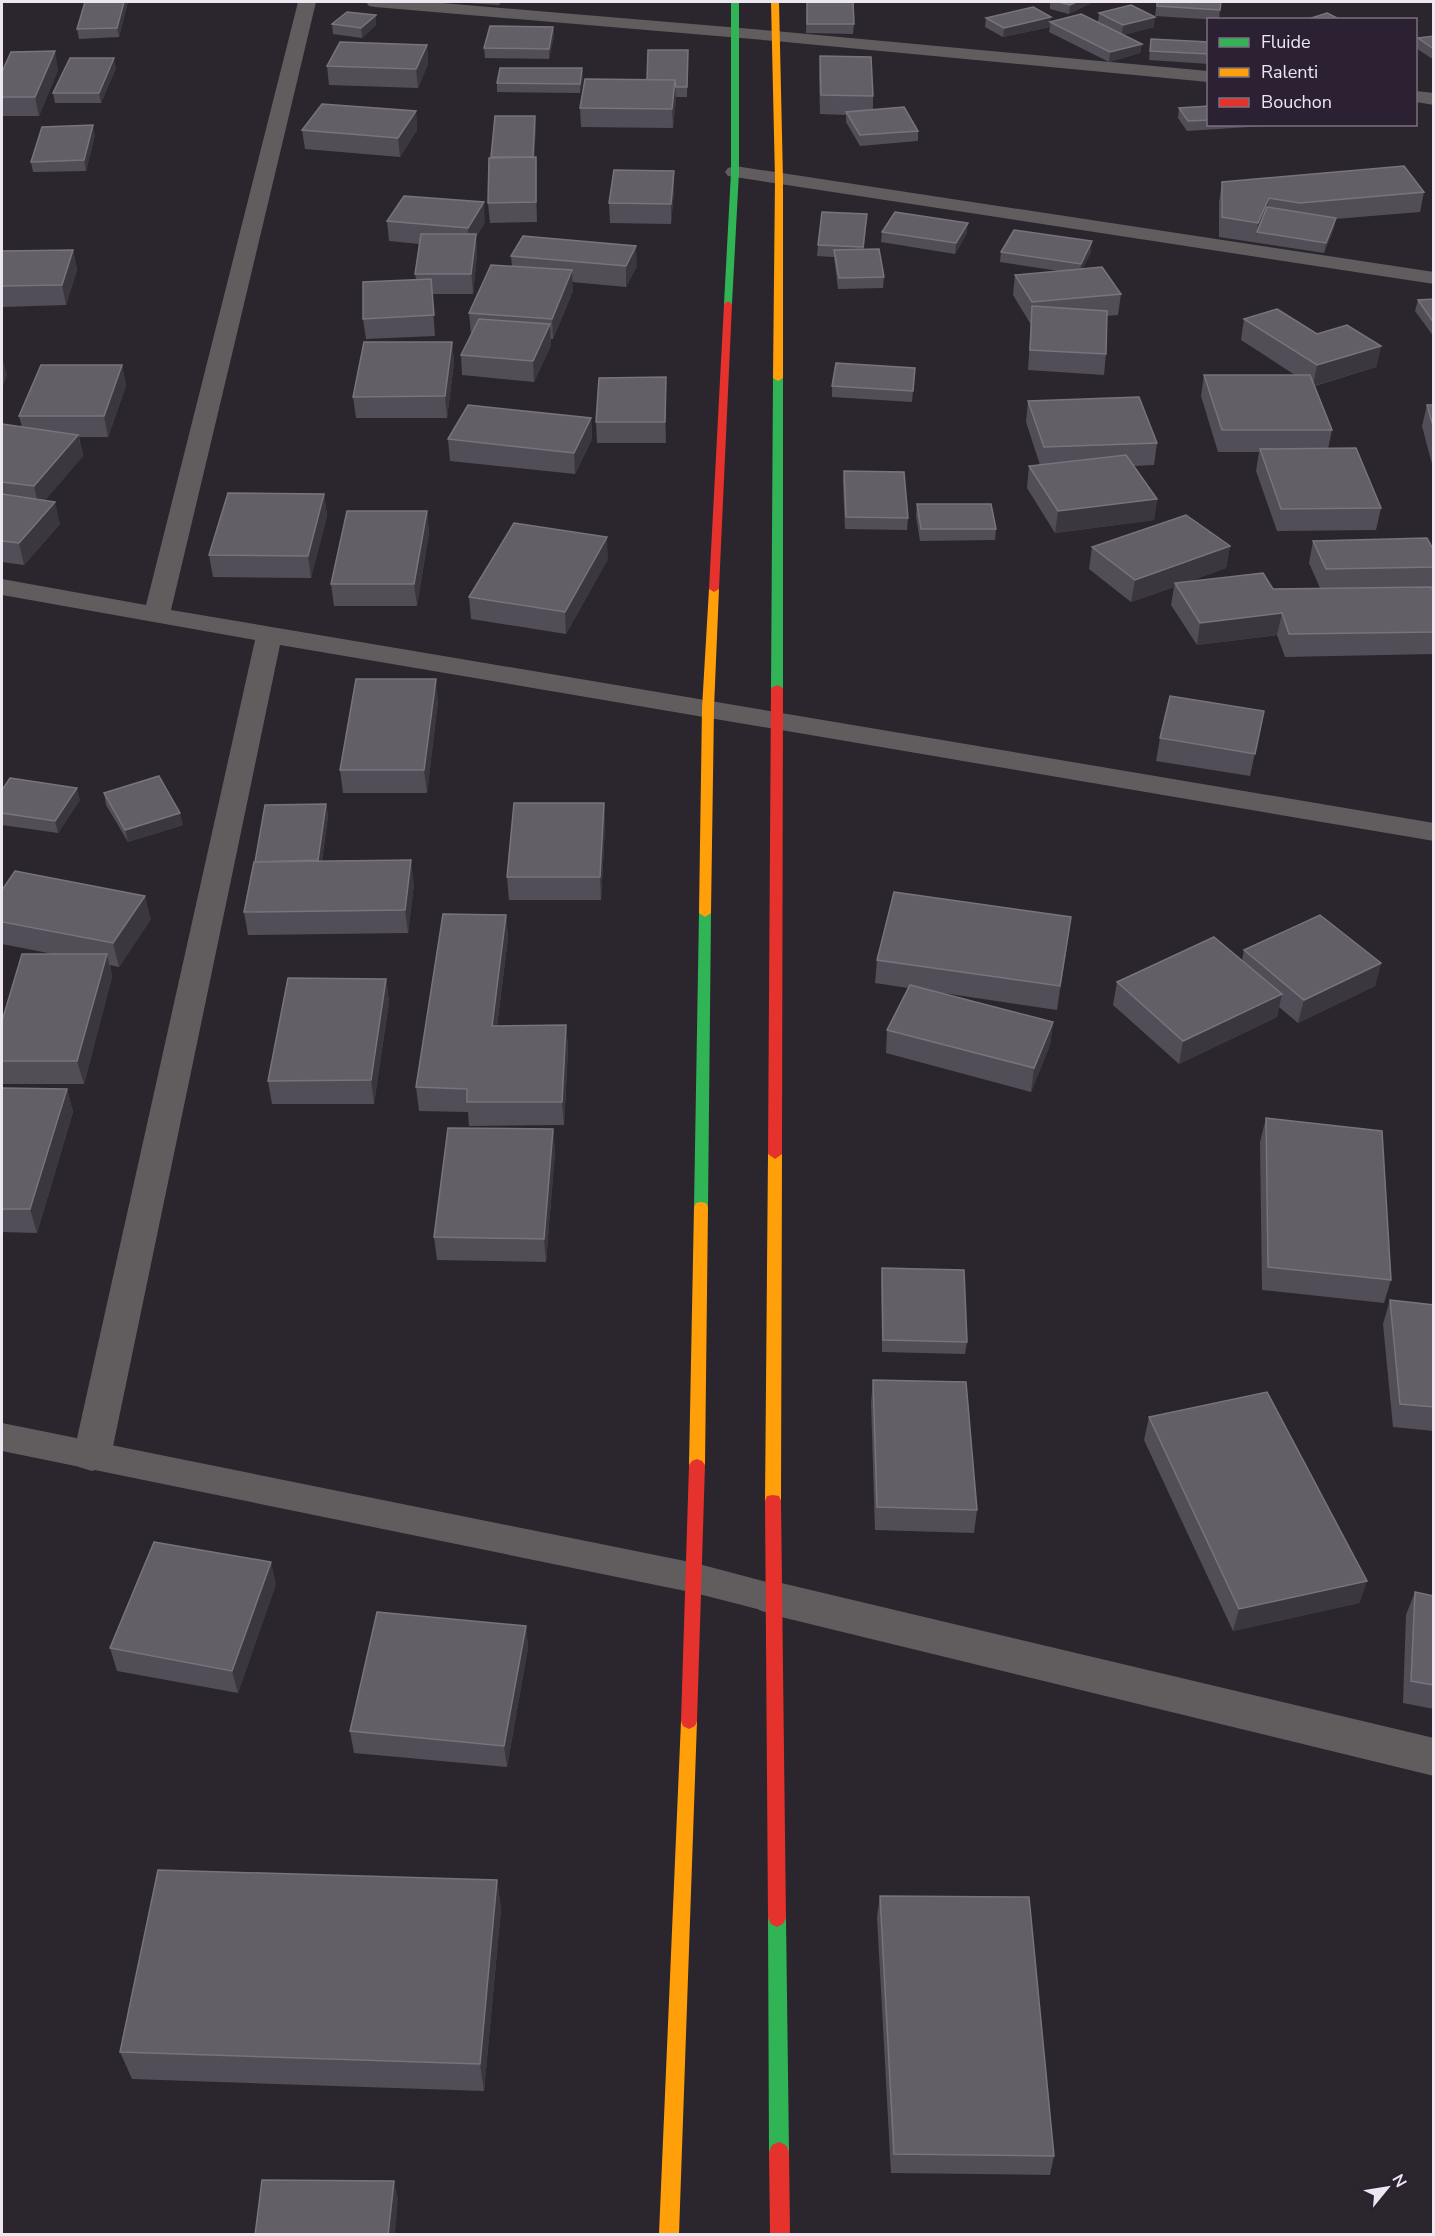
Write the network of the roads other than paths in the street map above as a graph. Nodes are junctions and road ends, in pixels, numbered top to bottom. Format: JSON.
{"nodes":[{"id":1,"x":307,"y":2,"type":"edge"},
{"id":2,"x":375,"y":2,"type":"edge"},
{"id":3,"x":735,"y":2,"type":"edge"},
{"id":4,"x":775,"y":2,"type":"edge"},
{"id":5,"x":733,"y":32,"type":"junction"},
{"id":6,"x":775,"y":36,"type":"junction"},
{"id":7,"x":1207,"y":77,"type":"edge"},
{"id":8,"x":1417,"y":97,"type":"edge"},
{"id":9,"x":1434,"y":99,"type":"edge"},
{"id":10,"x":735,"y":172,"type":"junction"},
{"id":11,"x":779,"y":179,"type":"junction"},
{"id":12,"x":1434,"y":278,"type":"edge"},
{"id":13,"x":2,"y":586,"type":"edge"},
{"id":14,"x":156,"y":614,"type":"junction"},
{"id":15,"x":269,"y":635,"type":"junction"},
{"id":16,"x":708,"y":708,"type":"junction"},
{"id":17,"x":777,"y":720,"type":"junction"},
{"id":18,"x":1434,"y":832,"type":"edge"},
{"id":19,"x":2,"y":1437,"type":"edge"},
{"id":20,"x":92,"y":1456,"type":"junction"},
{"id":21,"x":694,"y":1578,"type":"junction"},
{"id":22,"x":773,"y":1598,"type":"junction"},
{"id":23,"x":1434,"y":1757,"type":"edge"},
{"id":24,"x":669,"y":2235,"type":"edge"},
{"id":25,"x":780,"y":2235,"type":"edge"}],
"edges":[{"from":1,"to":14,"type":"street"},
{"from":2,"to":5,"type":"street"},
{"from":3,"to":5,"type":"main road"},
{"from":4,"to":6,"type":"main road"},
{"from":5,"to":6,"type":"street"},
{"from":5,"to":10,"type":"main road"},
{"from":6,"to":7,"type":"street"},
{"from":6,"to":11,"type":"main road"},
{"from":8,"to":9,"type":"street"},
{"from":10,"to":11,"type":"street"},
{"from":10,"to":16,"type":"main road"},
{"from":11,"to":12,"type":"street"},
{"from":11,"to":17,"type":"main road"},
{"from":13,"to":14,"type":"street"},
{"from":14,"to":15,"type":"street"},
{"from":15,"to":16,"type":"street"},
{"from":15,"to":20,"type":"street"},
{"from":16,"to":17,"type":"street"},
{"from":16,"to":21,"type":"main road"},
{"from":17,"to":18,"type":"street"},
{"from":17,"to":22,"type":"main road"},
{"from":19,"to":20,"type":"lane"},
{"from":20,"to":21,"type":"lane"},
{"from":21,"to":22,"type":"lane"},
{"from":21,"to":24,"type":"main road"},
{"from":22,"to":23,"type":"street"},
{"from":22,"to":25,"type":"main road"}]}
